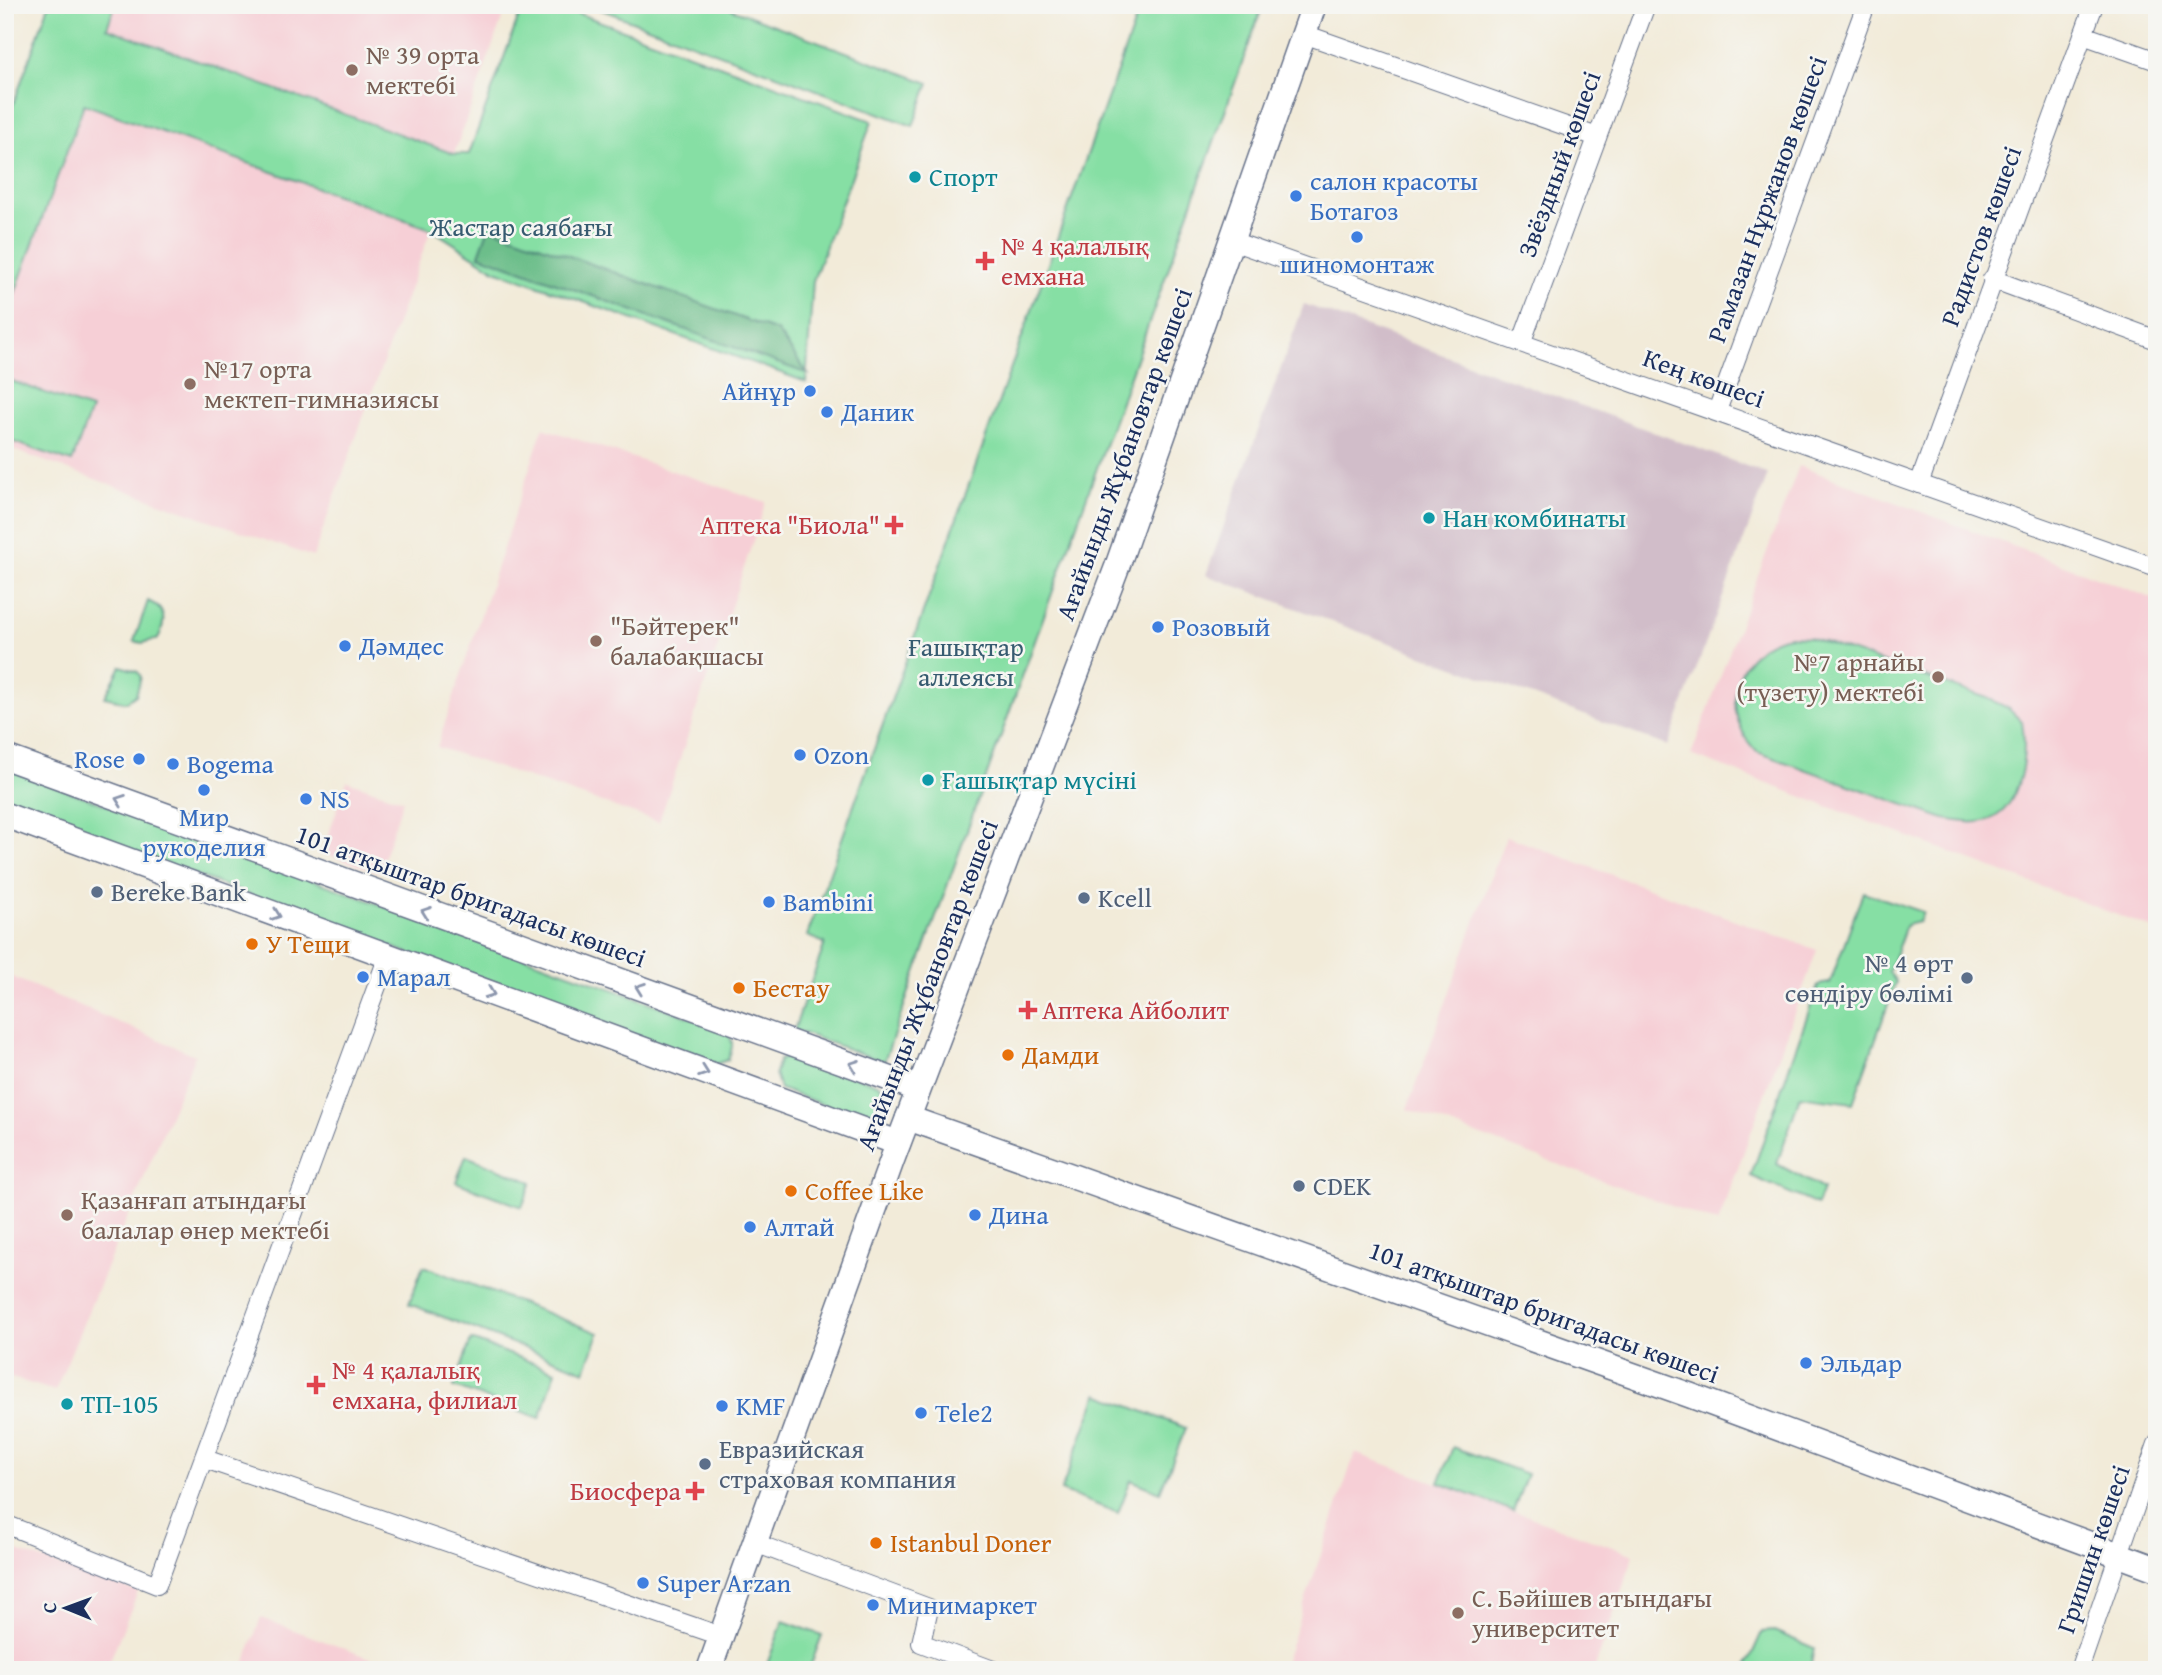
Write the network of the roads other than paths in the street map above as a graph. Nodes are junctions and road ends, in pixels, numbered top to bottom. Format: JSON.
{"nodes":[{"id":1,"x":1314,"y":5,"type":"edge"},
{"id":2,"x":1646,"y":5,"type":"edge"},
{"id":3,"x":1866,"y":5,"type":"edge"},
{"id":4,"x":2094,"y":5,"type":"edge"},
{"id":5,"x":1304,"y":34,"type":"junction"},
{"id":6,"x":2083,"y":35,"type":"junction"},
{"id":7,"x":2157,"y":61,"type":"edge"},
{"id":8,"x":1597,"y":137,"type":"junction"},
{"id":9,"x":1231,"y":241,"type":"junction"},
{"id":10,"x":1993,"y":279,"type":"junction"},
{"id":11,"x":2157,"y":340,"type":"edge"},
{"id":12,"x":1522,"y":341,"type":"junction"},
{"id":13,"x":1717,"y":411,"type":"junction"},
{"id":14,"x":1919,"y":484,"type":"junction"},
{"id":15,"x":2157,"y":568,"type":"edge"},
{"id":16,"x":5,"y":757,"type":"edge"},
{"id":17,"x":5,"y":816,"type":"edge"},
{"id":18,"x":388,"y":956,"type":"junction"},
{"id":19,"x":918,"y":1088,"type":"junction"},
{"id":20,"x":908,"y":1118,"type":"junction"},
{"id":21,"x":898,"y":1143,"type":"junction"},
{"id":22,"x":2157,"y":1444,"type":"edge"},
{"id":23,"x":205,"y":1459,"type":"junction"},
{"id":24,"x":5,"y":1524,"type":"edge"},
{"id":25,"x":755,"y":1543,"type":"junction"},
{"id":26,"x":2118,"y":1556,"type":"junction"},
{"id":27,"x":2157,"y":1569,"type":"edge"},
{"id":28,"x":721,"y":1636,"type":"junction"},
{"id":29,"x":709,"y":1670,"type":"edge"},
{"id":30,"x":993,"y":1670,"type":"edge"},
{"id":31,"x":2079,"y":1670,"type":"edge"}],
"edges":[{"from":1,"to":5,"type":"street","name":"Ағайынды Жұбановтар көшесі"},
{"from":2,"to":8,"type":"street","name":"Звёздный көшесі"},
{"from":3,"to":13,"type":"street","name":"Рамазан Нұржанов көшесі"},
{"from":4,"to":6,"type":"street","name":"Радистов көшесі"},
{"from":5,"to":8,"type":"street"},
{"from":5,"to":9,"type":"street","name":"Ағайынды Жұбановтар көшесі"},
{"from":6,"to":7,"type":"street"},
{"from":6,"to":10,"type":"street","name":"Радистов көшесі"},
{"from":8,"to":12,"type":"street","name":"Звёздный көшесі"},
{"from":9,"to":12,"type":"street","name":"Кең көшесі"},
{"from":9,"to":19,"type":"street","name":"Ағайынды Жұбановтар көшесі"},
{"from":10,"to":11,"type":"street"},
{"from":10,"to":14,"type":"street","name":"Радистов көшесі"},
{"from":12,"to":13,"type":"street","name":"Кең көшесі"},
{"from":13,"to":14,"type":"street","name":"Кең көшесі"},
{"from":14,"to":15,"type":"street","name":"Кең көшесі"},
{"from":19,"to":16,"type":"street","name":"101 атқыштар бригадасы көшесі","one_way":true},
{"from":17,"to":18,"type":"street","one_way":true},
{"from":18,"to":21,"type":"street","one_way":true},
{"from":18,"to":23,"type":"street"},
{"from":19,"to":20,"type":"street","name":"Ағайынды Жұбановтар көшесі"},
{"from":20,"to":21,"type":"street","name":"Ағайынды Жұбановтар көшесі"},
{"from":20,"to":26,"type":"street","name":"101 атқыштар бригадасы көшесі"},
{"from":21,"to":25,"type":"street","name":"Ағайынды Жұбановтар көшесі"},
{"from":22,"to":26,"type":"street","name":"Гришин көшесі"},
{"from":23,"to":24,"type":"street"},
{"from":23,"to":28,"type":"street"},
{"from":25,"to":28,"type":"street","name":"Ағайынды Жұбановтар көшесі"},
{"from":25,"to":30,"type":"street"},
{"from":26,"to":27,"type":"street","name":"101 атқыштар бригадасы көшесі"},
{"from":26,"to":31,"type":"street","name":"Гришин көшесі"},
{"from":28,"to":29,"type":"street","name":"Ағайынды Жұбановтар көшесі"}]}
